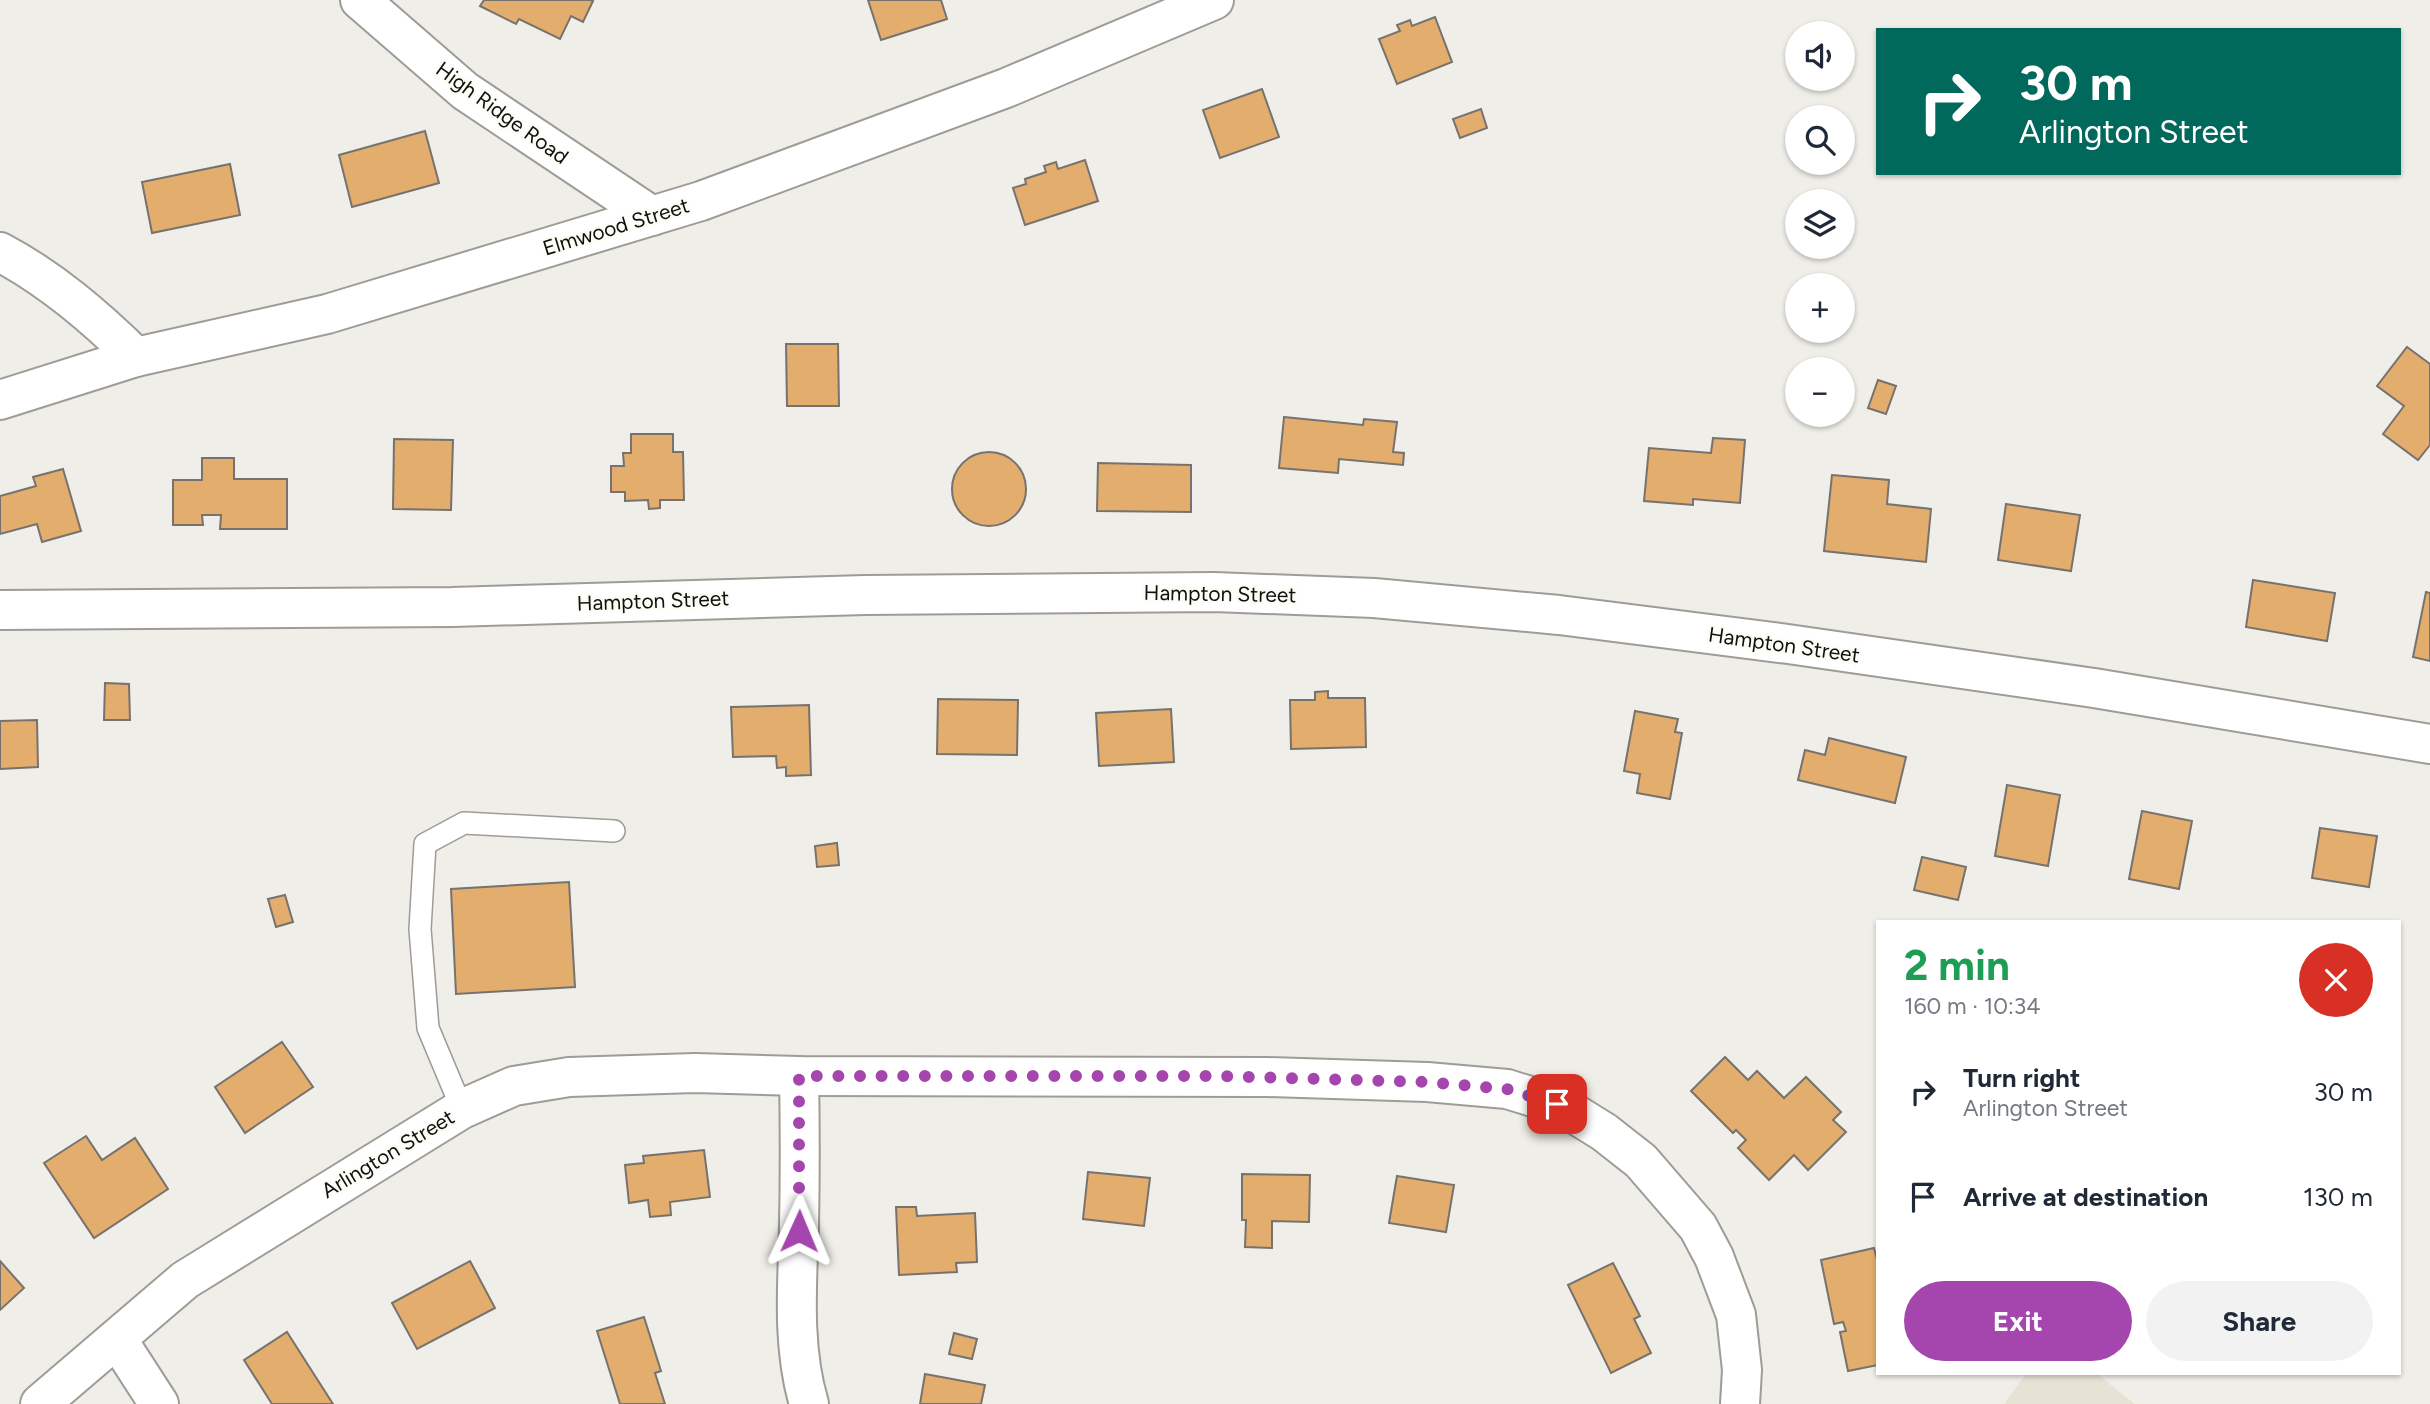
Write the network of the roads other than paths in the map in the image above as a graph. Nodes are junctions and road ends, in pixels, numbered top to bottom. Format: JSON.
{"nodes":[{"id":1,"x":360,"y":0,"type":"edge"},
{"id":2,"x":1214,"y":0,"type":"edge"},
{"id":3,"x":652,"y":216,"type":"junction"},
{"id":4,"x":0,"y":252,"type":"edge"},
{"id":5,"x":136,"y":357,"type":"junction"},
{"id":6,"x":0,"y":400,"type":"edge"},
{"id":7,"x":0,"y":610,"type":"edge"},
{"id":8,"x":2430,"y":744,"type":"edge"},
{"id":9,"x":614,"y":831,"type":"dead end"},
{"id":10,"x":799,"y":1076,"type":"junction"},
{"id":11,"x":462,"y":1109,"type":"junction"},
{"id":12,"x":117,"y":1339,"type":"junction"},
{"id":13,"x":40,"y":1404,"type":"edge"},
{"id":14,"x":159,"y":1404,"type":"edge"},
{"id":15,"x":809,"y":1404,"type":"edge"},
{"id":16,"x":1740,"y":1404,"type":"edge"}],
"edges":[{"from":1,"to":3,"type":"street","name":"High Ridge Road"},
{"from":2,"to":3,"type":"street","name":"Elmwood Street"},
{"from":3,"to":5,"type":"street","name":"Elmwood Street"},
{"from":4,"to":5,"type":"street"},
{"from":5,"to":6,"type":"street","name":"Elmwood Street"},
{"from":7,"to":8,"type":"street","name":"Hampton Street"},
{"from":9,"to":11,"type":"lane"},
{"from":10,"to":11,"type":"street","name":"Arlington Street"},
{"from":10,"to":15,"type":"street"},
{"from":10,"to":16,"type":"street","name":"Arlington Street"},
{"from":11,"to":12,"type":"street","name":"Arlington Street"},
{"from":12,"to":13,"type":"street","name":"Arlington Street"},
{"from":12,"to":14,"type":"street"}]}
